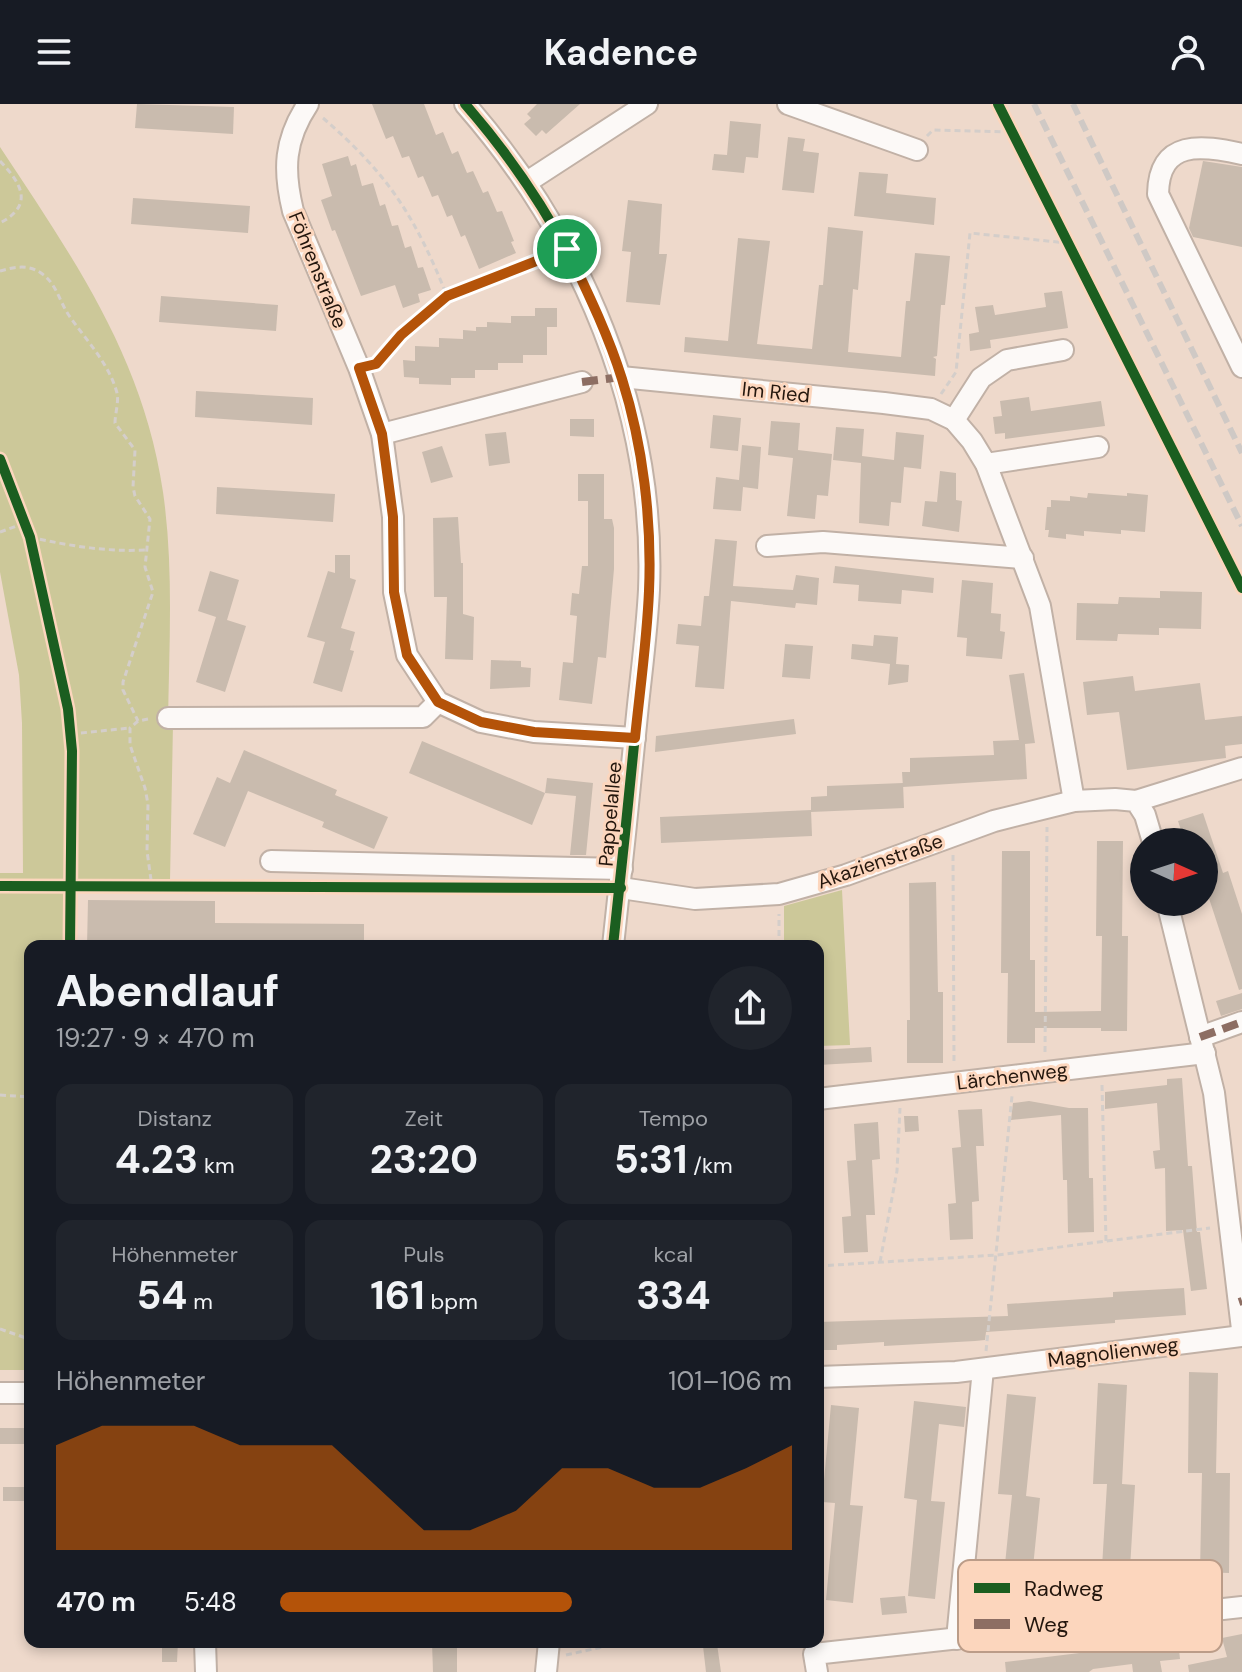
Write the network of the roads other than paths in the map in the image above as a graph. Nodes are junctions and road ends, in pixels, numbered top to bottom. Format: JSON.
{"nodes":[{"id":1,"x":307,"y":104,"type":"edge"},
{"id":2,"x":465,"y":104,"type":"edge"},
{"id":3,"x":647,"y":104,"type":"edge"},
{"id":4,"x":788,"y":104,"type":"edge"},
{"id":5,"x":917,"y":150,"type":"road end"},
{"id":6,"x":1242,"y":154,"type":"edge"},
{"id":7,"x":527,"y":182,"type":"junction"},
{"id":8,"x":1063,"y":350,"type":"dead end"},
{"id":9,"x":1242,"y":367,"type":"edge"},
{"id":10,"x":621,"y":377,"type":"junction"},
{"id":11,"x":582,"y":382,"type":"dead end"},
{"id":12,"x":954,"y":420,"type":"junction"},
{"id":13,"x":382,"y":434,"type":"junction"},
{"id":14,"x":1098,"y":447,"type":"dead end"},
{"id":15,"x":986,"y":464,"type":"junction"},
{"id":16,"x":767,"y":546,"type":"dead end"},
{"id":17,"x":1023,"y":558,"type":"junction"},
{"id":18,"x":438,"y":702,"type":"junction"},
{"id":19,"x":168,"y":718,"type":"dead end"},
{"id":20,"x":635,"y":738,"type":"junction"},
{"id":21,"x":1242,"y":768,"type":"edge"},
{"id":22,"x":1074,"y":801,"type":"junction"},
{"id":23,"x":1136,"y":801,"type":"junction"},
{"id":24,"x":1149,"y":828,"type":"edge"},
{"id":25,"x":271,"y":861,"type":"dead end"},
{"id":26,"x":622,"y":878,"type":"junction"},
{"id":27,"x":1171,"y":916,"type":"edge"},
{"id":28,"x":614,"y":940,"type":"edge"},
{"id":29,"x":1242,"y":1022,"type":"edge"},
{"id":30,"x":1203,"y":1045,"type":"junction"},
{"id":31,"x":824,"y":1098,"type":"edge"},
{"id":32,"x":1240,"y":1301,"type":"edge"},
{"id":33,"x":1242,"y":1329,"type":"edge"},
{"id":34,"x":1242,"y":1336,"type":"edge"},
{"id":35,"x":983,"y":1369,"type":"junction"},
{"id":36,"x":824,"y":1377,"type":"edge"},
{"id":37,"x":0,"y":1393,"type":"edge"},
{"id":38,"x":24,"y":1393,"type":"edge"},
{"id":39,"x":965,"y":1560,"type":"edge"},
{"id":40,"x":1242,"y":1607,"type":"edge"},
{"id":41,"x":1222,"y":1609,"type":"edge"},
{"id":42,"x":958,"y":1629,"type":"edge"},
{"id":43,"x":957,"y":1639,"type":"joint"},
{"id":44,"x":205,"y":1648,"type":"edge"},
{"id":45,"x":206,"y":1672,"type":"edge"},
{"id":46,"x":817,"y":1672,"type":"edge"}],
"edges":[{"from":1,"to":13,"type":"street","name":"Föhrenstraße"},
{"from":2,"to":7,"type":"street","name":"Pappelallee"},
{"from":3,"to":7,"type":"street"},
{"from":4,"to":5,"type":"street"},
{"from":6,"to":9,"type":"street"},
{"from":7,"to":10,"type":"street","name":"Pappelallee"},
{"from":8,"to":12,"type":"street"},
{"from":10,"to":12,"type":"street","name":"Im Ried"},
{"from":10,"to":20,"type":"street","name":"Pappelallee"},
{"from":11,"to":13,"type":"street"},
{"from":12,"to":15,"type":"street","name":"Im Ried"},
{"from":13,"to":18,"type":"street","name":"Föhrenstraße"},
{"from":14,"to":15,"type":"street"},
{"from":15,"to":17,"type":"street","name":"Im Ried"},
{"from":16,"to":17,"type":"street"},
{"from":17,"to":22,"type":"street","name":"Im Ried"},
{"from":18,"to":19,"type":"street"},
{"from":18,"to":20,"type":"street"},
{"from":20,"to":26,"type":"street","name":"Pappelallee"},
{"from":21,"to":23,"type":"street","name":"Akazienstraße"},
{"from":22,"to":23,"type":"street","name":"Akazienstraße"},
{"from":22,"to":26,"type":"street","name":"Akazienstraße"},
{"from":23,"to":24,"type":"street"},
{"from":25,"to":26,"type":"street","name":"Akazienstraße"},
{"from":26,"to":28,"type":"street","name":"Pappelallee"},
{"from":27,"to":30,"type":"street"},
{"from":29,"to":30,"type":"street"},
{"from":30,"to":31,"type":"street","name":"Lärchenweg"},
{"from":30,"to":32,"type":"street"},
{"from":32,"to":33,"type":"street"},
{"from":34,"to":35,"type":"street","name":"Magnolienweg"},
{"from":35,"to":36,"type":"street","name":"Magnolienweg"},
{"from":35,"to":39,"type":"street"},
{"from":37,"to":38,"type":"street"},
{"from":40,"to":41,"type":"street"},
{"from":42,"to":43,"type":"street"},
{"from":43,"to":46,"type":"street"},
{"from":44,"to":45,"type":"street"}]}
